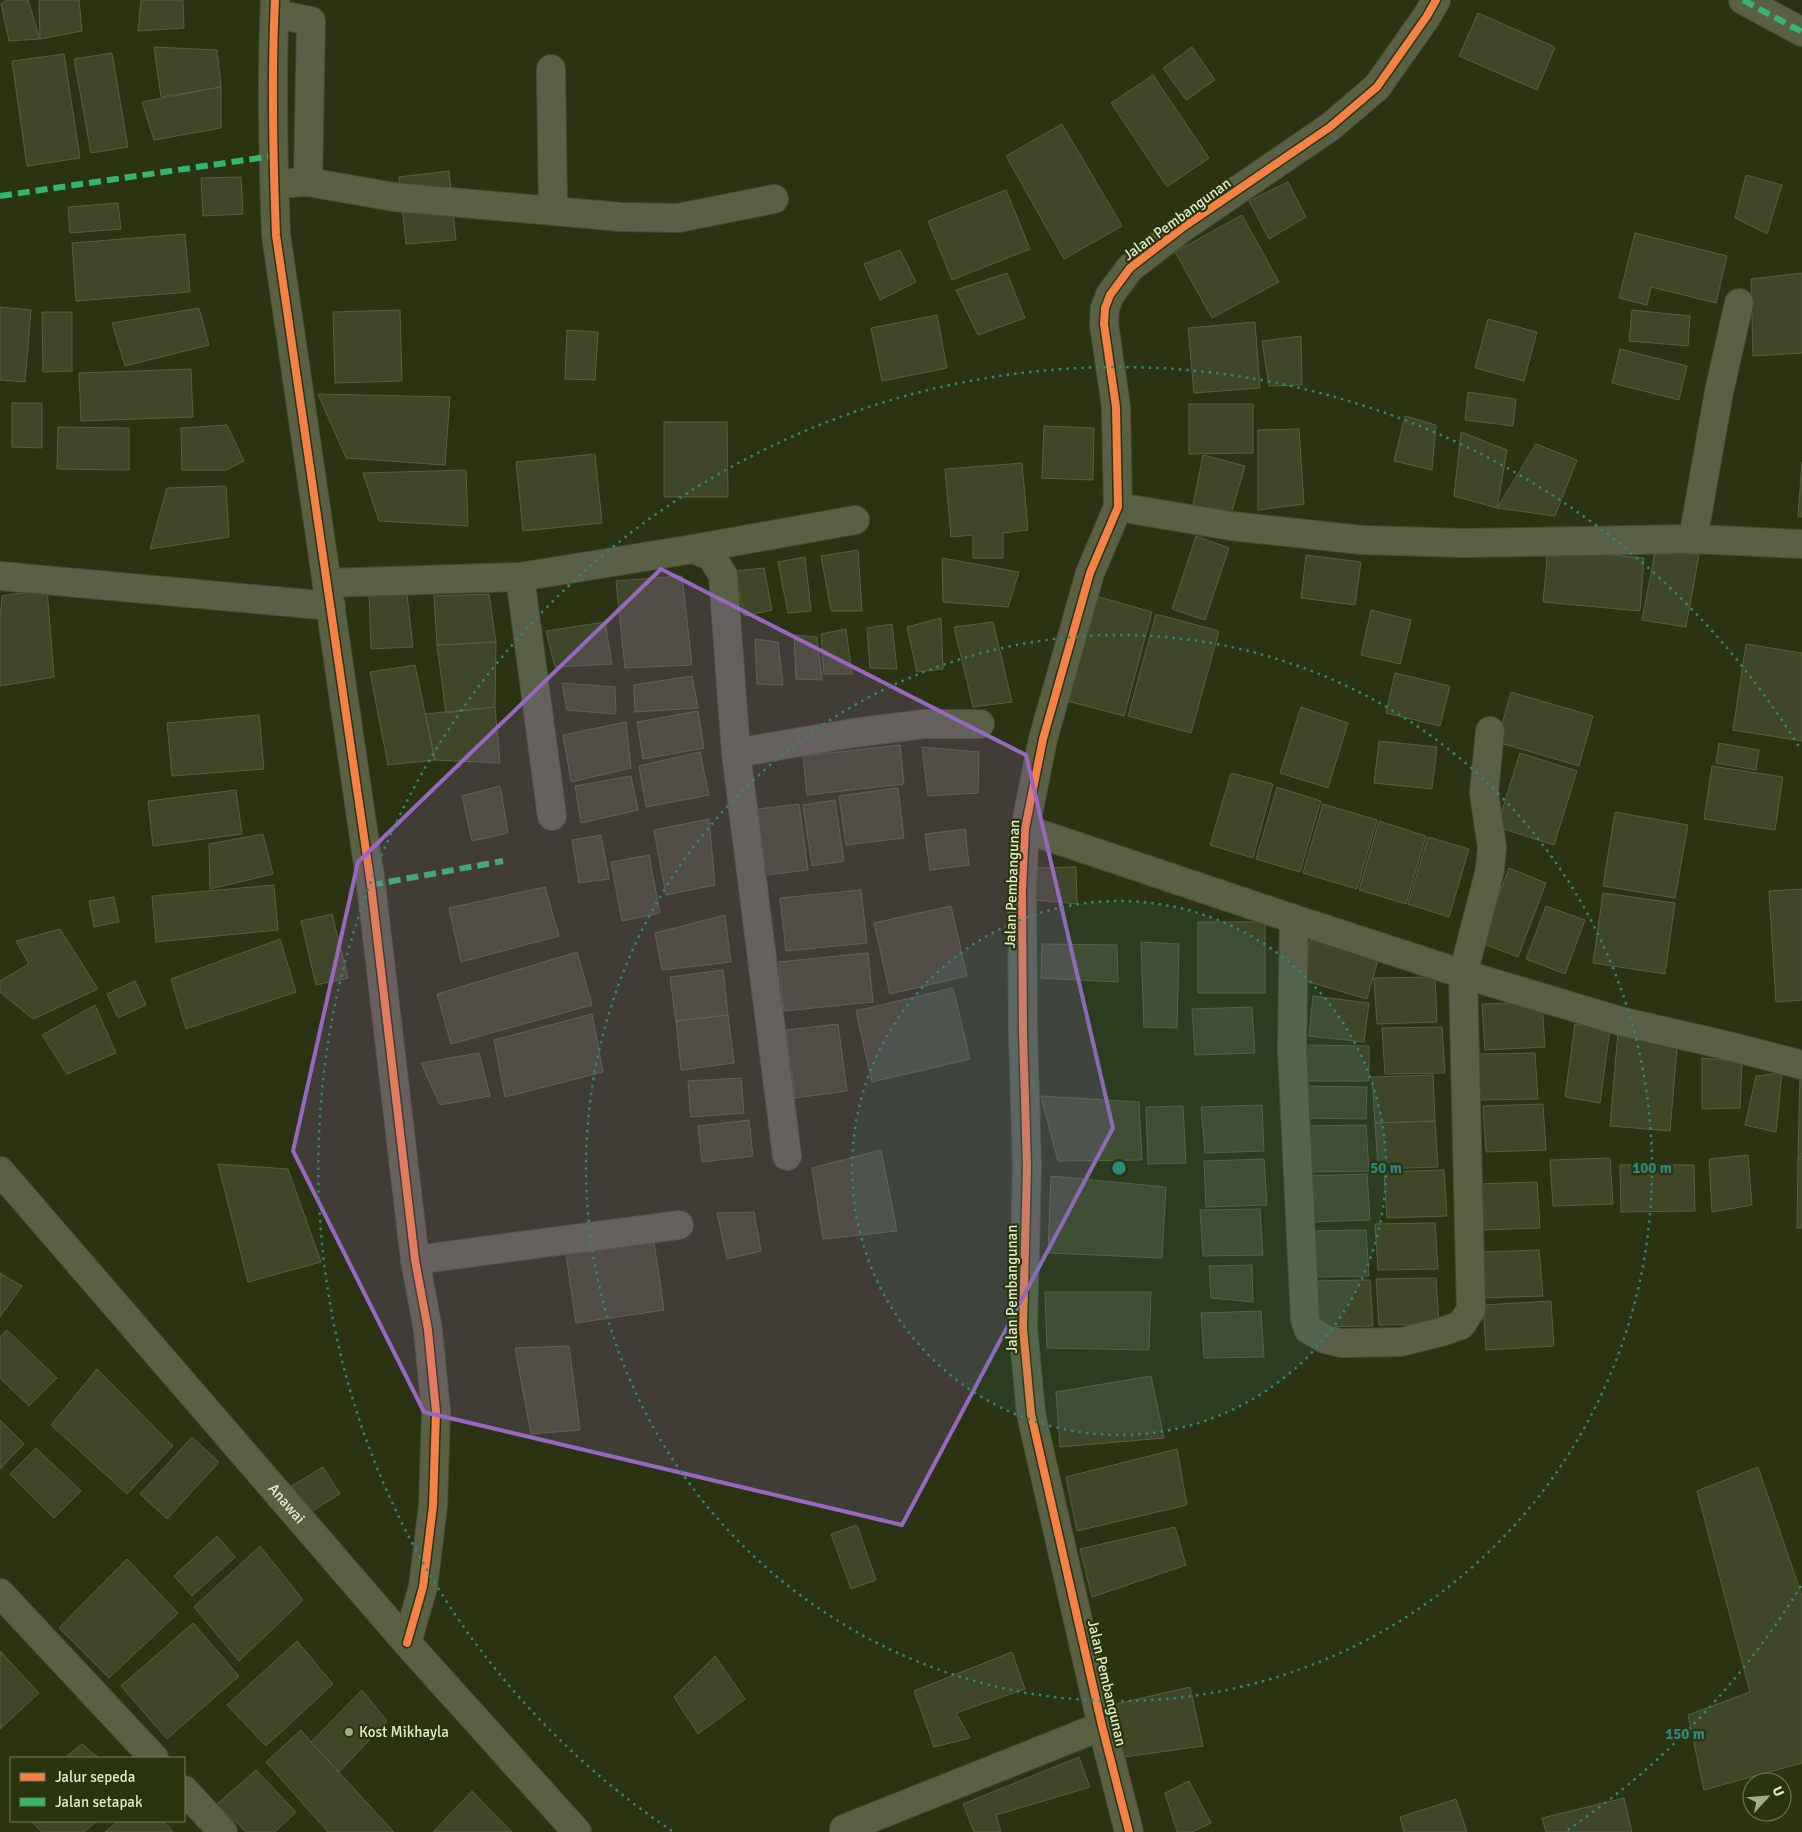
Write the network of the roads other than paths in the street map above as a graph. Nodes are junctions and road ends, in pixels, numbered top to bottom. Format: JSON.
{"nodes":[{"id":1,"x":1436,"y":0,"type":"edge"},
{"id":2,"x":1743,"y":0,"type":"edge"},
{"id":3,"x":275,"y":7,"type":"edge"},
{"id":4,"x":1802,"y":32,"type":"edge"},
{"id":5,"x":551,"y":69,"type":"dead end"},
{"id":6,"x":308,"y":182,"type":"junction"},
{"id":7,"x":274,"y":184,"type":"junction"},
{"id":8,"x":774,"y":199,"type":"dead end"},
{"id":9,"x":553,"y":211,"type":"junction"},
{"id":10,"x":1739,"y":303,"type":"dead end"},
{"id":11,"x":1118,"y":507,"type":"junction"},
{"id":12,"x":855,"y":520,"type":"dead end"},
{"id":13,"x":1693,"y":539,"type":"junction"},
{"id":14,"x":1802,"y":544,"type":"edge"},
{"id":15,"x":693,"y":549,"type":"junction"},
{"id":16,"x":0,"y":576,"type":"edge"},
{"id":17,"x":520,"y":577,"type":"junction"},
{"id":18,"x":329,"y":595,"type":"junction"},
{"id":19,"x":980,"y":724,"type":"dead end"},
{"id":20,"x":1490,"y":731,"type":"dead end"},
{"id":21,"x":736,"y":753,"type":"junction"},
{"id":22,"x":552,"y":816,"type":"dead end"},
{"id":23,"x":1025,"y":829,"type":"junction"},
{"id":24,"x":1294,"y":919,"type":"junction"},
{"id":25,"x":1463,"y":974,"type":"junction"},
{"id":26,"x":1802,"y":1065,"type":"edge"},
{"id":27,"x":787,"y":1156,"type":"dead end"},
{"id":28,"x":0,"y":1172,"type":"edge"},
{"id":29,"x":679,"y":1224,"type":"dead end"},
{"id":30,"x":415,"y":1260,"type":"junction"},
{"id":31,"x":0,"y":1593,"type":"edge"},
{"id":32,"x":407,"y":1643,"type":"junction"},
{"id":33,"x":1102,"y":1726,"type":"junction"},
{"id":34,"x":153,"y":1757,"type":"edge"},
{"id":35,"x":185,"y":1791,"type":"edge"},
{"id":36,"x":842,"y":1831,"type":"edge"},
{"id":37,"x":224,"y":1832,"type":"edge"},
{"id":38,"x":576,"y":1832,"type":"edge"},
{"id":39,"x":1129,"y":1832,"type":"edge"}],
"edges":[{"from":1,"to":11,"type":"street","name":"Jalan Pembangunan"},
{"from":2,"to":4,"type":"street"},
{"from":3,"to":6,"type":"street"},
{"from":3,"to":7,"type":"street"},
{"from":5,"to":9,"type":"street"},
{"from":6,"to":7,"type":"street"},
{"from":6,"to":9,"type":"street"},
{"from":7,"to":18,"type":"street"},
{"from":8,"to":9,"type":"street"},
{"from":10,"to":13,"type":"street"},
{"from":11,"to":13,"type":"street"},
{"from":11,"to":23,"type":"street","name":"Jalan Pembangunan"},
{"from":12,"to":15,"type":"street"},
{"from":13,"to":14,"type":"street"},
{"from":15,"to":17,"type":"street"},
{"from":15,"to":21,"type":"street"},
{"from":16,"to":18,"type":"street"},
{"from":17,"to":18,"type":"street"},
{"from":17,"to":22,"type":"street"},
{"from":18,"to":30,"type":"street"},
{"from":19,"to":21,"type":"street"},
{"from":20,"to":25,"type":"street"},
{"from":21,"to":27,"type":"street"},
{"from":23,"to":24,"type":"street"},
{"from":23,"to":33,"type":"street","name":"Jalan Pembangunan"},
{"from":24,"to":25,"type":"street"},
{"from":24,"to":25,"type":"street"},
{"from":25,"to":26,"type":"street"},
{"from":28,"to":32,"type":"street","name":"Anawai"},
{"from":29,"to":30,"type":"street"},
{"from":30,"to":32,"type":"street"},
{"from":31,"to":34,"type":"street"},
{"from":32,"to":38,"type":"street","name":"Anawai"},
{"from":33,"to":36,"type":"street"},
{"from":33,"to":39,"type":"street","name":"Jalan Pembangunan"},
{"from":35,"to":37,"type":"street"}]}
